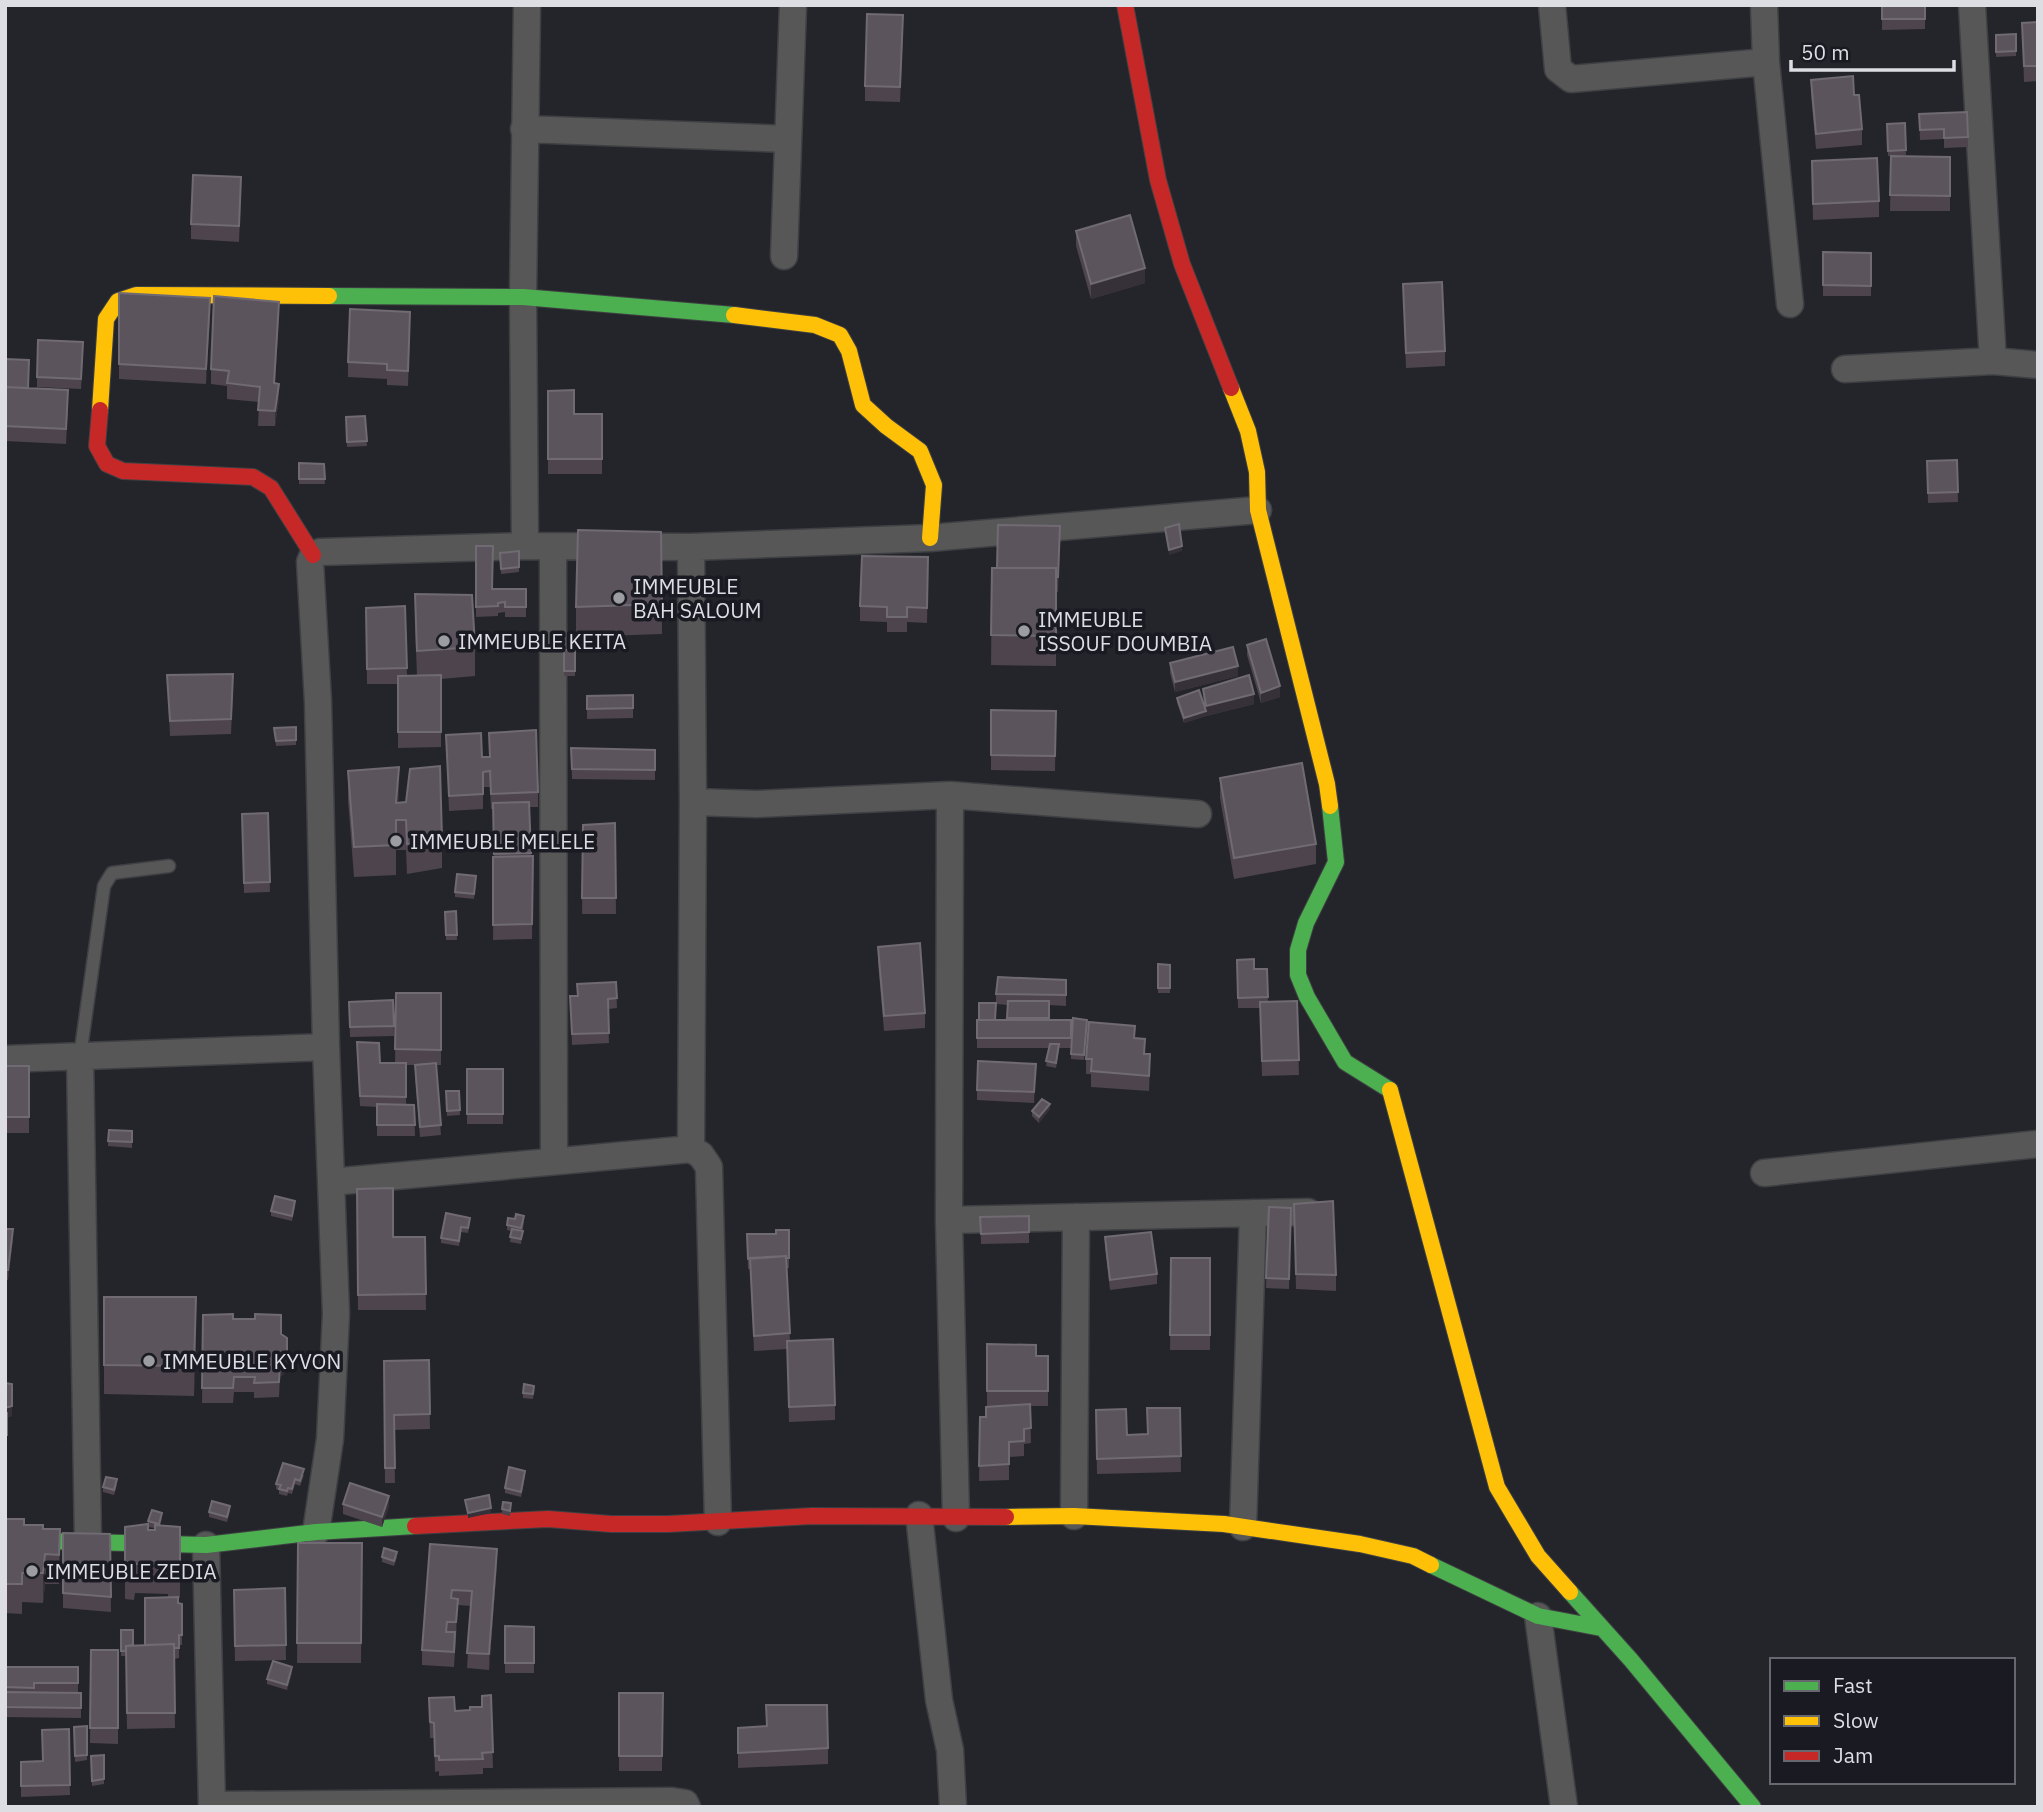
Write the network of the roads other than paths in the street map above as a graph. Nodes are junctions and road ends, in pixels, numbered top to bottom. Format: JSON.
{"nodes":[{"id":1,"x":527,"y":5,"type":"edge"},
{"id":2,"x":793,"y":5,"type":"edge"},
{"id":3,"x":1125,"y":5,"type":"edge"},
{"id":4,"x":1552,"y":5,"type":"edge"},
{"id":5,"x":1764,"y":5,"type":"edge"},
{"id":6,"x":1972,"y":5,"type":"edge"},
{"id":7,"x":1766,"y":62,"type":"junction"},
{"id":8,"x":524,"y":129,"type":"junction"},
{"id":9,"x":788,"y":139,"type":"junction"},
{"id":10,"x":784,"y":256,"type":"dead end"},
{"id":11,"x":523,"y":297,"type":"junction"},
{"id":12,"x":1790,"y":304,"type":"dead end"},
{"id":13,"x":1993,"y":361,"type":"junction"},
{"id":14,"x":2038,"y":365,"type":"edge"},
{"id":15,"x":1845,"y":369,"type":"dead end"},
{"id":16,"x":1258,"y":510,"type":"junction"},
{"id":17,"x":930,"y":538,"type":"junction"},
{"id":18,"x":525,"y":546,"type":"junction"},
{"id":19,"x":553,"y":547,"type":"junction"},
{"id":20,"x":691,"y":547,"type":"junction"},
{"id":21,"x":313,"y":555,"type":"junction"},
{"id":22,"x":950,"y":795,"type":"junction"},
{"id":23,"x":693,"y":802,"type":"junction"},
{"id":24,"x":1198,"y":814,"type":"dead end"},
{"id":25,"x":169,"y":866,"type":"dead end"},
{"id":26,"x":326,"y":1047,"type":"junction"},
{"id":27,"x":80,"y":1056,"type":"junction"},
{"id":28,"x":5,"y":1059,"type":"edge"},
{"id":29,"x":2038,"y":1143,"type":"edge"},
{"id":30,"x":691,"y":1149,"type":"junction"},
{"id":31,"x":554,"y":1160,"type":"junction"},
{"id":32,"x":1764,"y":1172,"type":"dead end"},
{"id":33,"x":331,"y":1182,"type":"junction"},
{"id":34,"x":1308,"y":1212,"type":"edge"},
{"id":35,"x":1253,"y":1213,"type":"junction"},
{"id":36,"x":1076,"y":1217,"type":"junction"},
{"id":37,"x":949,"y":1220,"type":"junction"},
{"id":38,"x":919,"y":1515,"type":"junction"},
{"id":39,"x":1074,"y":1516,"type":"junction"},
{"id":40,"x":957,"y":1518,"type":"junction"},
{"id":41,"x":718,"y":1522,"type":"junction"},
{"id":42,"x":1243,"y":1527,"type":"junction"},
{"id":43,"x":316,"y":1532,"type":"junction"},
{"id":44,"x":5,"y":1540,"type":"edge"},
{"id":45,"x":88,"y":1543,"type":"junction"},
{"id":46,"x":206,"y":1545,"type":"junction"},
{"id":47,"x":1538,"y":1616,"type":"junction"},
{"id":48,"x":1601,"y":1628,"type":"junction"},
{"id":49,"x":212,"y":1806,"type":"edge"},
{"id":50,"x":687,"y":1807,"type":"edge"},
{"id":51,"x":953,"y":1807,"type":"edge"},
{"id":52,"x":1564,"y":1807,"type":"edge"},
{"id":53,"x":1753,"y":1807,"type":"edge"}],
"edges":[{"from":1,"to":8,"type":"street"},
{"from":2,"to":9,"type":"street"},
{"from":3,"to":16,"type":"street"},
{"from":4,"to":7,"type":"street"},
{"from":5,"to":7,"type":"street"},
{"from":6,"to":13,"type":"street"},
{"from":7,"to":12,"type":"street"},
{"from":8,"to":9,"type":"street"},
{"from":8,"to":11,"type":"street"},
{"from":9,"to":10,"type":"street"},
{"from":11,"to":17,"type":"street"},
{"from":11,"to":18,"type":"street"},
{"from":11,"to":21,"type":"street"},
{"from":13,"to":14,"type":"street"},
{"from":13,"to":15,"type":"street"},
{"from":16,"to":17,"type":"street"},
{"from":16,"to":48,"type":"street"},
{"from":17,"to":20,"type":"street"},
{"from":18,"to":19,"type":"street"},
{"from":18,"to":21,"type":"street"},
{"from":19,"to":20,"type":"street"},
{"from":19,"to":31,"type":"street"},
{"from":20,"to":23,"type":"street"},
{"from":21,"to":26,"type":"street"},
{"from":22,"to":23,"type":"street"},
{"from":22,"to":24,"type":"street"},
{"from":22,"to":37,"type":"street"},
{"from":23,"to":30,"type":"street"},
{"from":25,"to":27,"type":"lane"},
{"from":26,"to":27,"type":"street"},
{"from":26,"to":33,"type":"street"},
{"from":27,"to":28,"type":"street"},
{"from":27,"to":45,"type":"street"},
{"from":29,"to":32,"type":"street"},
{"from":30,"to":31,"type":"street"},
{"from":30,"to":41,"type":"street"},
{"from":31,"to":33,"type":"street"},
{"from":33,"to":43,"type":"street"},
{"from":34,"to":35,"type":"street"},
{"from":35,"to":36,"type":"street"},
{"from":35,"to":42,"type":"street"},
{"from":36,"to":37,"type":"street"},
{"from":36,"to":39,"type":"street"},
{"from":37,"to":40,"type":"street"},
{"from":38,"to":40,"type":"street"},
{"from":38,"to":41,"type":"street"},
{"from":38,"to":51,"type":"street"},
{"from":39,"to":40,"type":"street"},
{"from":39,"to":42,"type":"street"},
{"from":41,"to":43,"type":"street"},
{"from":42,"to":47,"type":"street"},
{"from":43,"to":46,"type":"street"},
{"from":44,"to":45,"type":"street"},
{"from":45,"to":46,"type":"street"},
{"from":46,"to":49,"type":"street"},
{"from":47,"to":48,"type":"street"},
{"from":47,"to":52,"type":"street"},
{"from":48,"to":53,"type":"street"},
{"from":49,"to":50,"type":"street"}]}
